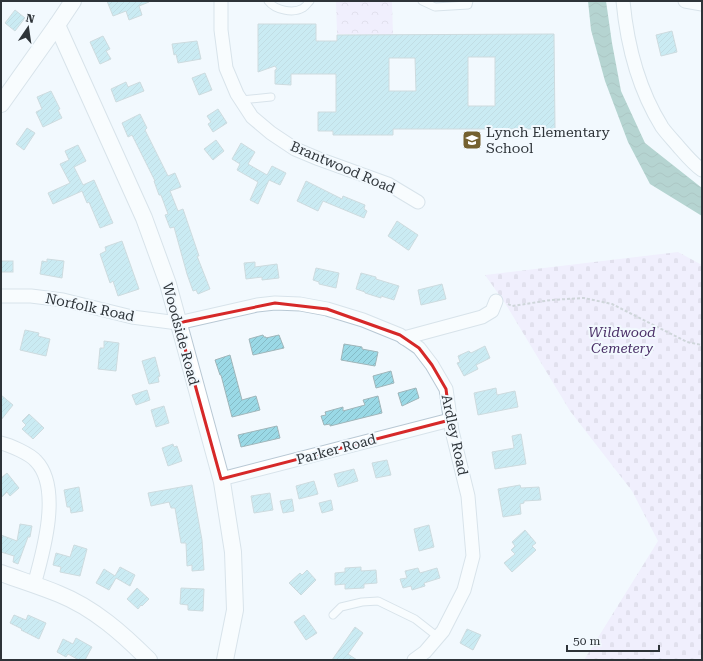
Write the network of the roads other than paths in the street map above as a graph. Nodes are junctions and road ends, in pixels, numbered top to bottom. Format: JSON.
{"nodes":[{"id":1,"x":73,"y":1,"type":"edge"},
{"id":2,"x":221,"y":1,"type":"edge"},
{"id":3,"x":268,"y":1,"type":"edge"},
{"id":4,"x":310,"y":1,"type":"edge"},
{"id":5,"x":422,"y":1,"type":"edge"},
{"id":6,"x":469,"y":1,"type":"edge"},
{"id":7,"x":623,"y":1,"type":"edge"},
{"id":8,"x":685,"y":1,"type":"edge"},
{"id":9,"x":702,"y":4,"type":"edge"},
{"id":10,"x":57,"y":25,"type":"junction"},
{"id":11,"x":271,"y":96,"type":"dead end"},
{"id":12,"x":241,"y":100,"type":"junction"},
{"id":13,"x":1,"y":104,"type":"edge"},
{"id":14,"x":702,"y":170,"type":"edge"},
{"id":15,"x":418,"y":202,"type":"dead end"},
{"id":16,"x":1,"y":296,"type":"edge"},
{"id":17,"x":496,"y":301,"type":"road end"},
{"id":18,"x":178,"y":323,"type":"junction"},
{"id":19,"x":404,"y":338,"type":"junction"},
{"id":20,"x":450,"y":420,"type":"junction"},
{"id":21,"x":1,"y":443,"type":"edge"},
{"id":22,"x":221,"y":479,"type":"junction"},
{"id":23,"x":1,"y":573,"type":"edge"},
{"id":24,"x":34,"y":585,"type":"junction"},
{"id":25,"x":332,"y":615,"type":"dead end"},
{"id":26,"x":441,"y":634,"type":"junction"},
{"id":27,"x":149,"y":660,"type":"edge"},
{"id":28,"x":224,"y":660,"type":"edge"},
{"id":29,"x":414,"y":660,"type":"edge"}],
"edges":[{"from":1,"to":10,"type":"street"},
{"from":2,"to":12,"type":"street","name":"Brantwood Road"},
{"from":3,"to":4,"type":"lane"},
{"from":5,"to":6,"type":"lane"},
{"from":7,"to":14,"type":"street"},
{"from":8,"to":9,"type":"street"},
{"from":10,"to":13,"type":"street"},
{"from":10,"to":18,"type":"street","name":"Woodside Road"},
{"from":11,"to":12,"type":"lane"},
{"from":12,"to":15,"type":"street","name":"Brantwood Road"},
{"from":16,"to":18,"type":"street","name":"Norfolk Road"},
{"from":17,"to":19,"type":"street"},
{"from":18,"to":19,"type":"street","name":"Ardley Road"},
{"from":18,"to":22,"type":"street","name":"Woodside Road"},
{"from":19,"to":20,"type":"street","name":"Ardley Road"},
{"from":20,"to":22,"type":"street","name":"Parker Road"},
{"from":20,"to":26,"type":"street","name":"Ardley Road"},
{"from":21,"to":24,"type":"street"},
{"from":22,"to":28,"type":"street","name":"Woodside Road"},
{"from":23,"to":24,"type":"street"},
{"from":24,"to":27,"type":"street"},
{"from":25,"to":26,"type":"lane"},
{"from":26,"to":29,"type":"street","name":"Ardley Road"}]}
